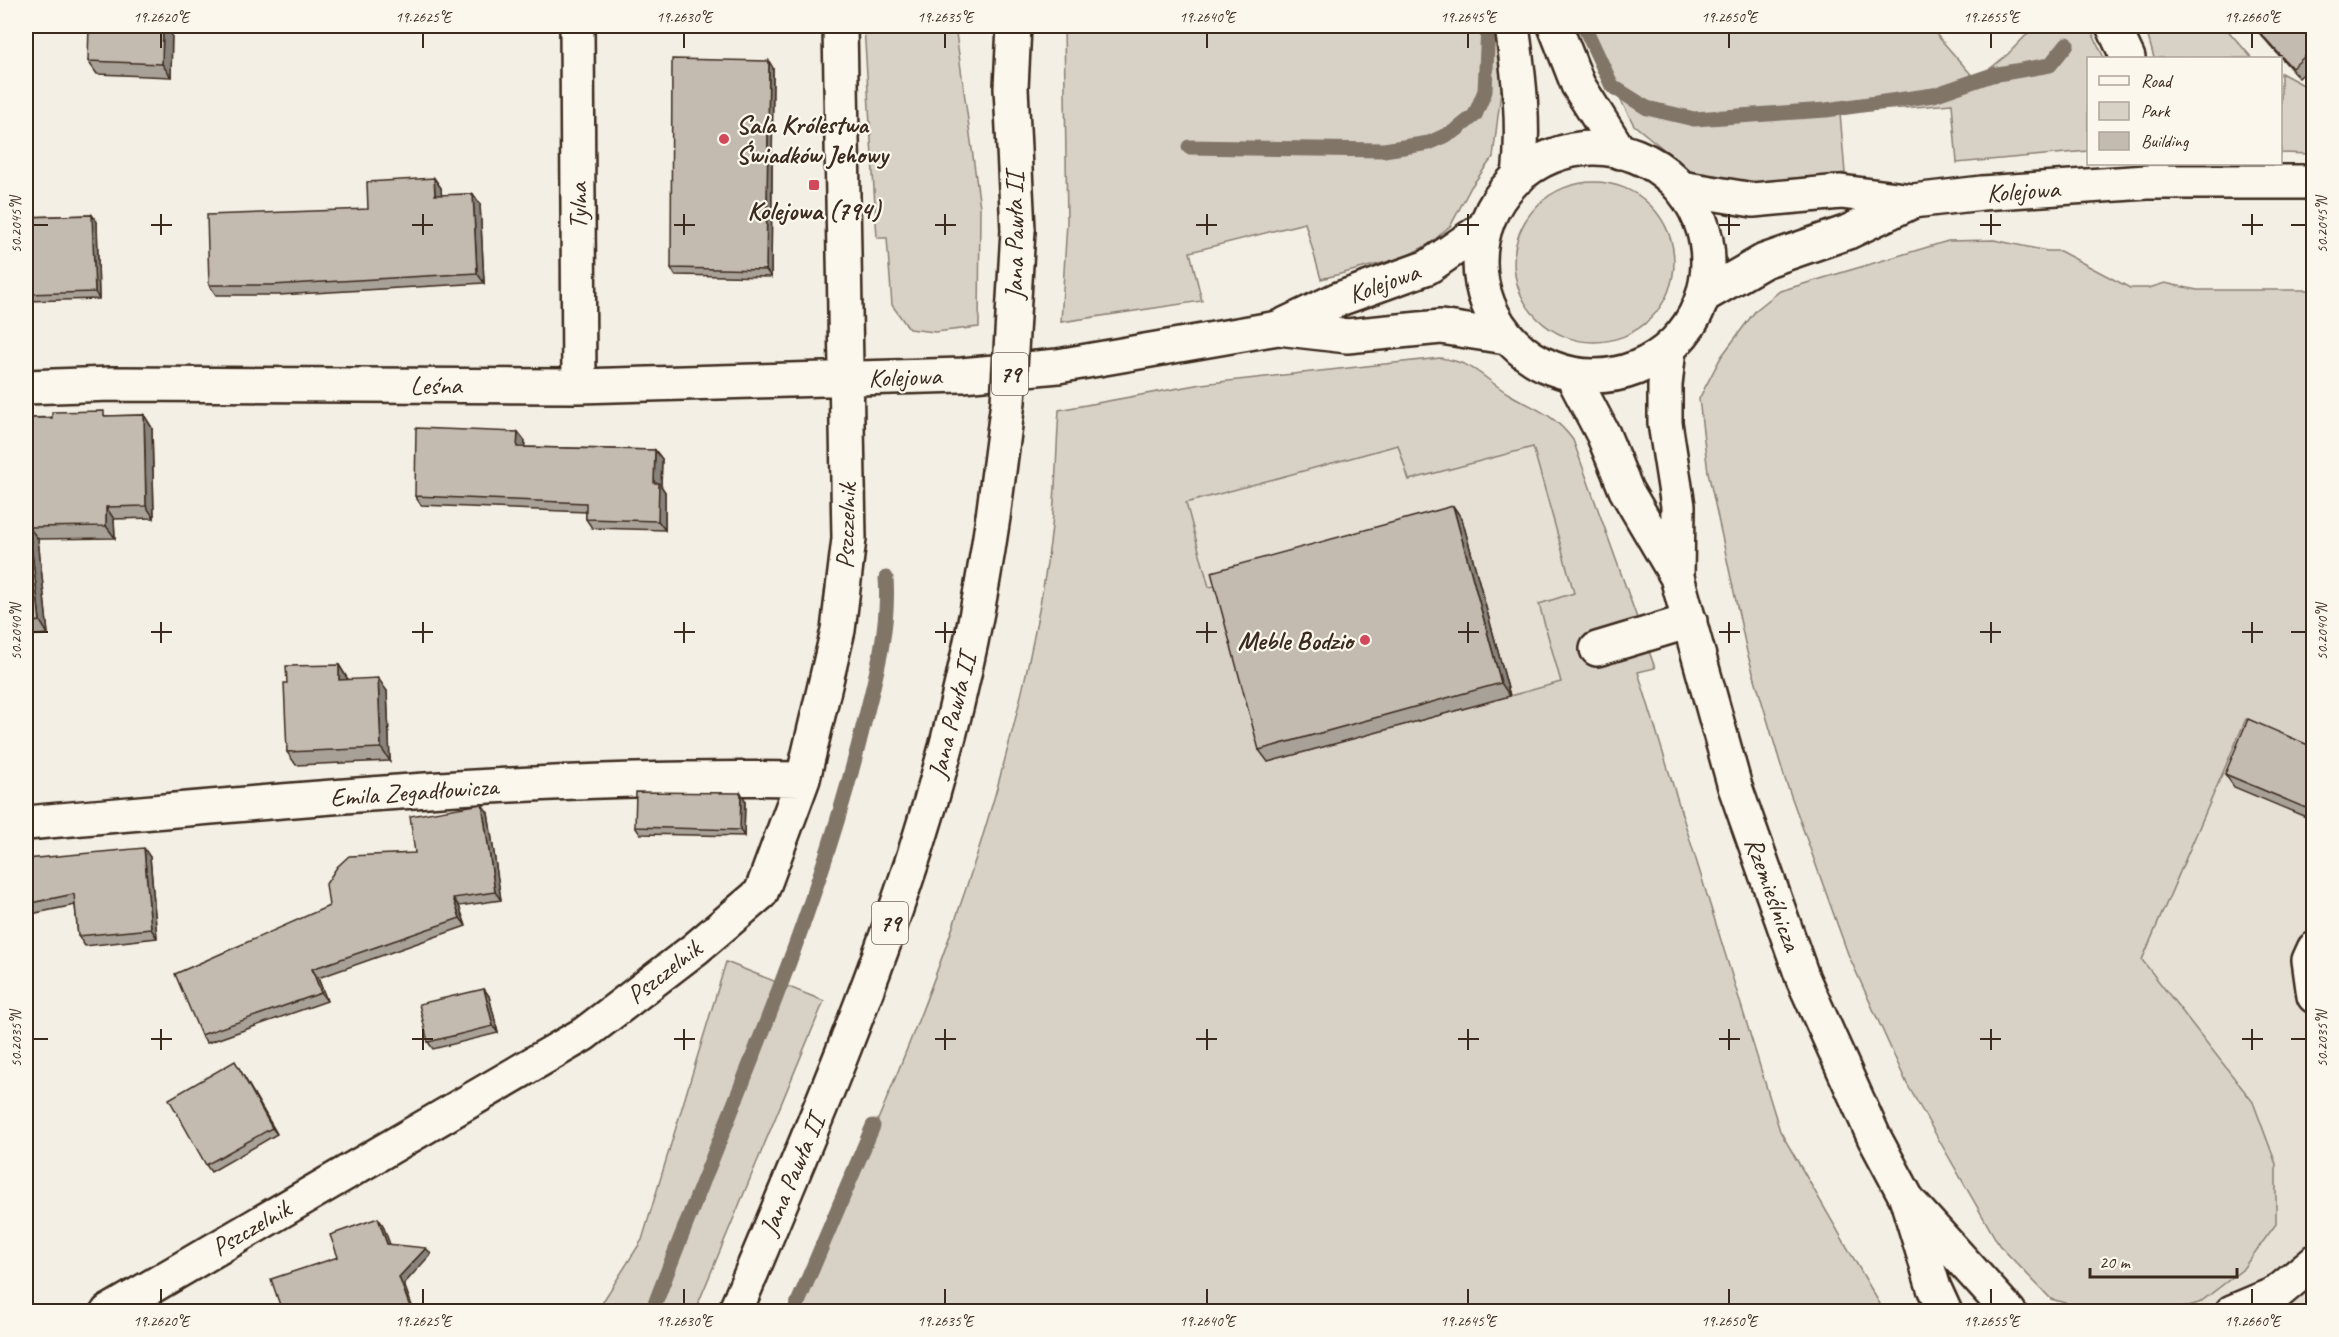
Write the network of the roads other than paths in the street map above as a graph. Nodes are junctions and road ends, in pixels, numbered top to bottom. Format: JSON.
{"nodes":[{"id":1,"x":577,"y":26,"type":"edge"},
{"id":2,"x":840,"y":26,"type":"edge"},
{"id":3,"x":995,"y":26,"type":"edge"},
{"id":4,"x":1014,"y":26,"type":"edge"},
{"id":5,"x":1512,"y":26,"type":"edge"},
{"id":6,"x":1555,"y":26,"type":"edge"},
{"id":7,"x":2113,"y":26,"type":"edge"},
{"id":8,"x":2128,"y":57,"type":"edge"},
{"id":9,"x":1011,"y":88,"type":"junction"},
{"id":10,"x":1620,"y":152,"type":"junction"},
{"id":11,"x":2146,"y":173,"type":"edge"},
{"id":12,"x":1519,"y":177,"type":"junction"},
{"id":13,"x":2313,"y":183,"type":"edge"},
{"id":14,"x":1681,"y":188,"type":"junction"},
{"id":15,"x":1913,"y":201,"type":"junction"},
{"id":16,"x":1484,"y":228,"type":"junction"},
{"id":17,"x":1703,"y":297,"type":"junction"},
{"id":18,"x":1278,"y":328,"type":"junction"},
{"id":19,"x":1506,"y":337,"type":"junction"},
{"id":20,"x":1669,"y":349,"type":"junction"},
{"id":21,"x":1572,"y":375,"type":"junction"},
{"id":22,"x":846,"y":379,"type":"junction"},
{"id":23,"x":579,"y":386,"type":"junction"},
{"id":24,"x":26,"y":387,"type":"edge"},
{"id":25,"x":1677,"y":577,"type":"junction"},
{"id":26,"x":1690,"y":621,"type":"junction"},
{"id":27,"x":1597,"y":649,"type":"dead end"},
{"id":28,"x":803,"y":779,"type":"junction"},
{"id":29,"x":26,"y":823,"type":"edge"},
{"id":30,"x":2313,"y":949,"type":"edge"},
{"id":31,"x":2313,"y":996,"type":"edge"},
{"id":32,"x":1906,"y":1197,"type":"junction"},
{"id":33,"x":2313,"y":1262,"type":"edge"},
{"id":34,"x":2273,"y":1302,"type":"edge"},
{"id":35,"x":108,"y":1311,"type":"edge"},
{"id":36,"x":735,"y":1311,"type":"edge"},
{"id":37,"x":1945,"y":1311,"type":"edge"},
{"id":38,"x":2009,"y":1311,"type":"edge"},
{"id":39,"x":2232,"y":1311,"type":"edge"}],
"edges":[{"from":1,"to":23,"type":"street","name":"Tylna"},
{"from":2,"to":22,"type":"street","name":"Kolejowa"},
{"from":3,"to":9,"type":"street","name":"Jana Pawła II","number":"79"},
{"from":4,"to":9,"type":"street","name":"Jana Pawła II","number":"79"},
{"from":5,"to":12,"type":"street"},
{"from":6,"to":10,"type":"street"},
{"from":7,"to":8,"type":"street"},
{"from":9,"to":36,"type":"street","name":"Jana Pawła II","number":"79","bridge":true},
{"from":10,"to":12,"type":"street"},
{"from":10,"to":14,"type":"street"},
{"from":11,"to":13,"type":"street","name":"Kolejowa"},
{"from":11,"to":15,"type":"street","name":"Kolejowa"},
{"from":12,"to":16,"type":"street"},
{"from":14,"to":15,"type":"street","name":"Kolejowa"},
{"from":14,"to":17,"type":"street"},
{"from":15,"to":17,"type":"street","name":"Kolejowa"},
{"from":16,"to":18,"type":"street","name":"Kolejowa"},
{"from":16,"to":19,"type":"street"},
{"from":17,"to":20,"type":"street"},
{"from":18,"to":19,"type":"street","name":"Kolejowa"},
{"from":18,"to":22,"type":"street","name":"Kolejowa"},
{"from":19,"to":21,"type":"street"},
{"from":20,"to":21,"type":"street"},
{"from":20,"to":25,"type":"street","name":"Rzemieślnicza"},
{"from":21,"to":25,"type":"street","name":"Rzemieślnicza"},
{"from":22,"to":23,"type":"street","name":"Leśna"},
{"from":22,"to":28,"type":"street","name":"Pszczelnik"},
{"from":23,"to":24,"type":"street","name":"Leśna"},
{"from":25,"to":26,"type":"street","name":"Rzemieślnicza"},
{"from":26,"to":27,"type":"street"},
{"from":26,"to":32,"type":"street","name":"Rzemieślnicza"},
{"from":28,"to":29,"type":"street","name":"Emila Zegadłowicza"},
{"from":28,"to":35,"type":"street","name":"Pszczelnik"},
{"from":30,"to":31,"type":"street"},
{"from":32,"to":37,"type":"street","name":"Rzemieślnicza"},
{"from":32,"to":38,"type":"street","name":"Rzemieślnicza"},
{"from":33,"to":34,"type":"street"},
{"from":34,"to":39,"type":"street"}]}
